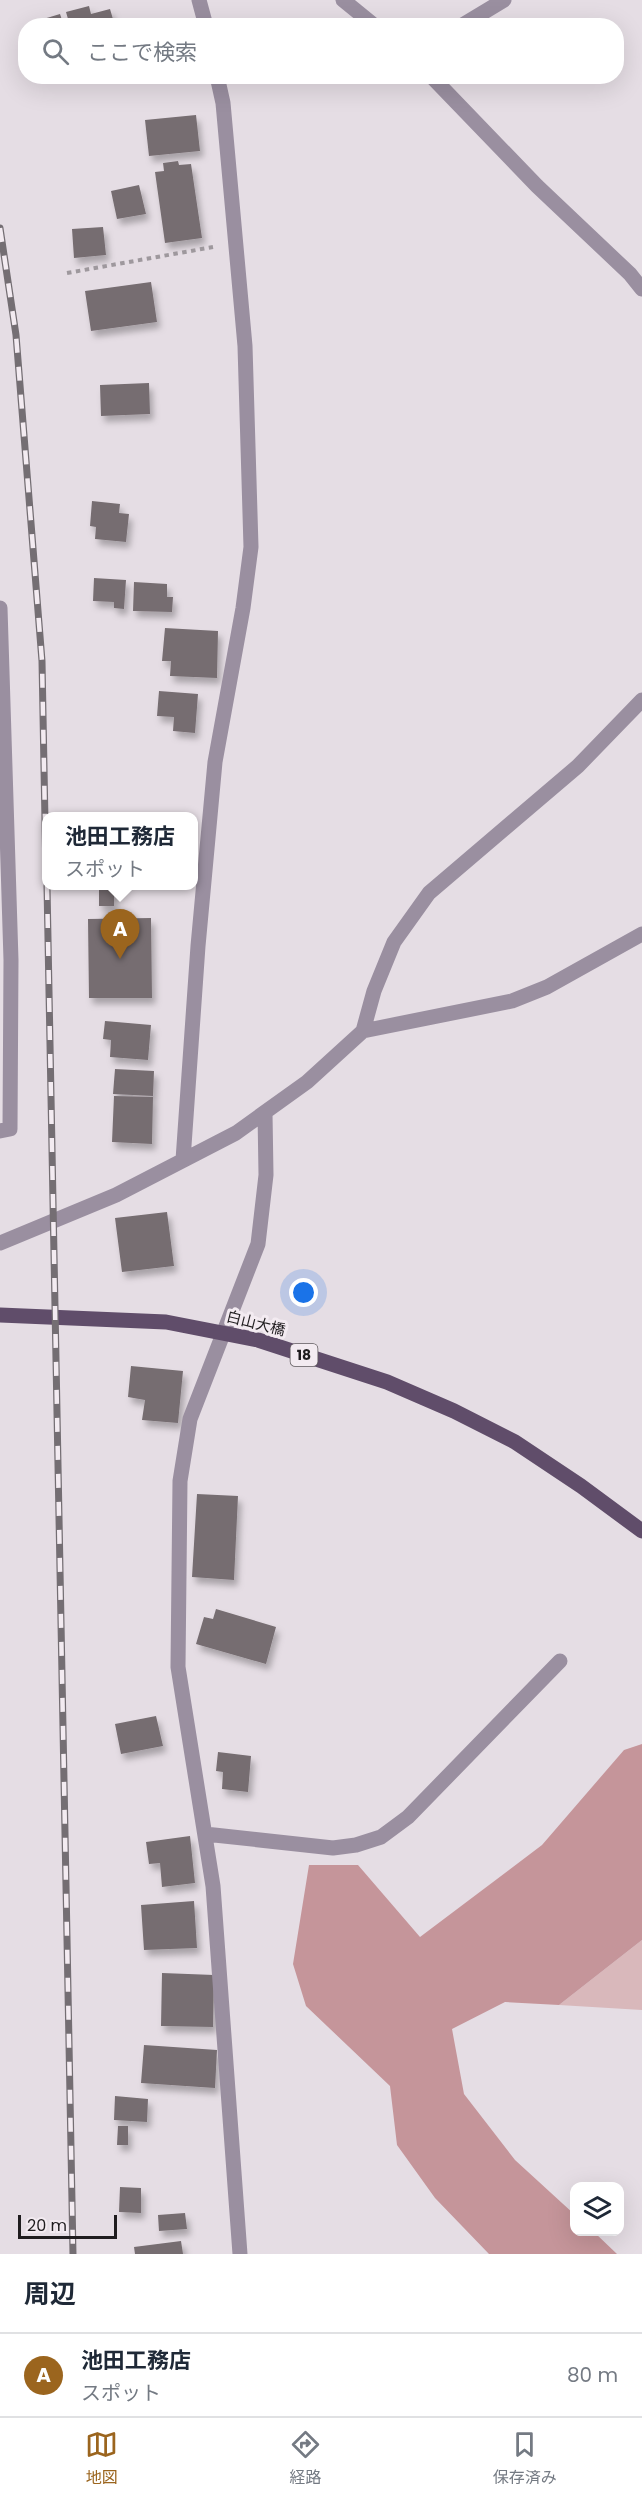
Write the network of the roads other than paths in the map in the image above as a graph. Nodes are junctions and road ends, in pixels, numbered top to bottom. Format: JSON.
{"nodes":[{"id":1,"x":199,"y":0,"type":"edge"},
{"id":2,"x":343,"y":0,"type":"edge"},
{"id":3,"x":504,"y":0,"type":"edge"},
{"id":4,"x":204,"y":18,"type":"edge"},
{"id":5,"x":365,"y":18,"type":"edge"},
{"id":6,"x":474,"y":18,"type":"edge"},
{"id":7,"x":218,"y":84,"type":"edge"},
{"id":8,"x":439,"y":84,"type":"edge"},
{"id":9,"x":642,"y":289,"type":"edge"},
{"id":10,"x":0,"y":608,"type":"edge"},
{"id":11,"x":642,"y":700,"type":"edge"},
{"id":12,"x":4,"y":794,"type":"edge"},
{"id":13,"x":642,"y":934,"type":"edge"},
{"id":14,"x":363,"y":1031,"type":"junction"},
{"id":15,"x":265,"y":1113,"type":"junction"},
{"id":16,"x":0,"y":1131,"type":"edge"},
{"id":17,"x":183,"y":1160,"type":"junction"},
{"id":18,"x":0,"y":1243,"type":"edge"},
{"id":19,"x":0,"y":1315,"type":"edge"},
{"id":20,"x":642,"y":1531,"type":"edge"},
{"id":21,"x":560,"y":1661,"type":"dead end"},
{"id":22,"x":205,"y":1834,"type":"junction"},
{"id":23,"x":240,"y":2254,"type":"edge"}],
"edges":[{"from":1,"to":4,"type":"street"},
{"from":2,"to":5,"type":"street"},
{"from":3,"to":6,"type":"street"},
{"from":7,"to":17,"type":"street"},
{"from":8,"to":9,"type":"street"},
{"from":10,"to":12,"type":"street"},
{"from":11,"to":14,"type":"street"},
{"from":12,"to":16,"type":"street"},
{"from":13,"to":14,"type":"street"},
{"from":14,"to":15,"type":"street"},
{"from":15,"to":17,"type":"street"},
{"from":15,"to":22,"type":"street"},
{"from":17,"to":18,"type":"street"},
{"from":19,"to":20,"type":"main road","name":"白山大橋","number":"18"},
{"from":21,"to":22,"type":"street"},
{"from":22,"to":23,"type":"street"}]}
